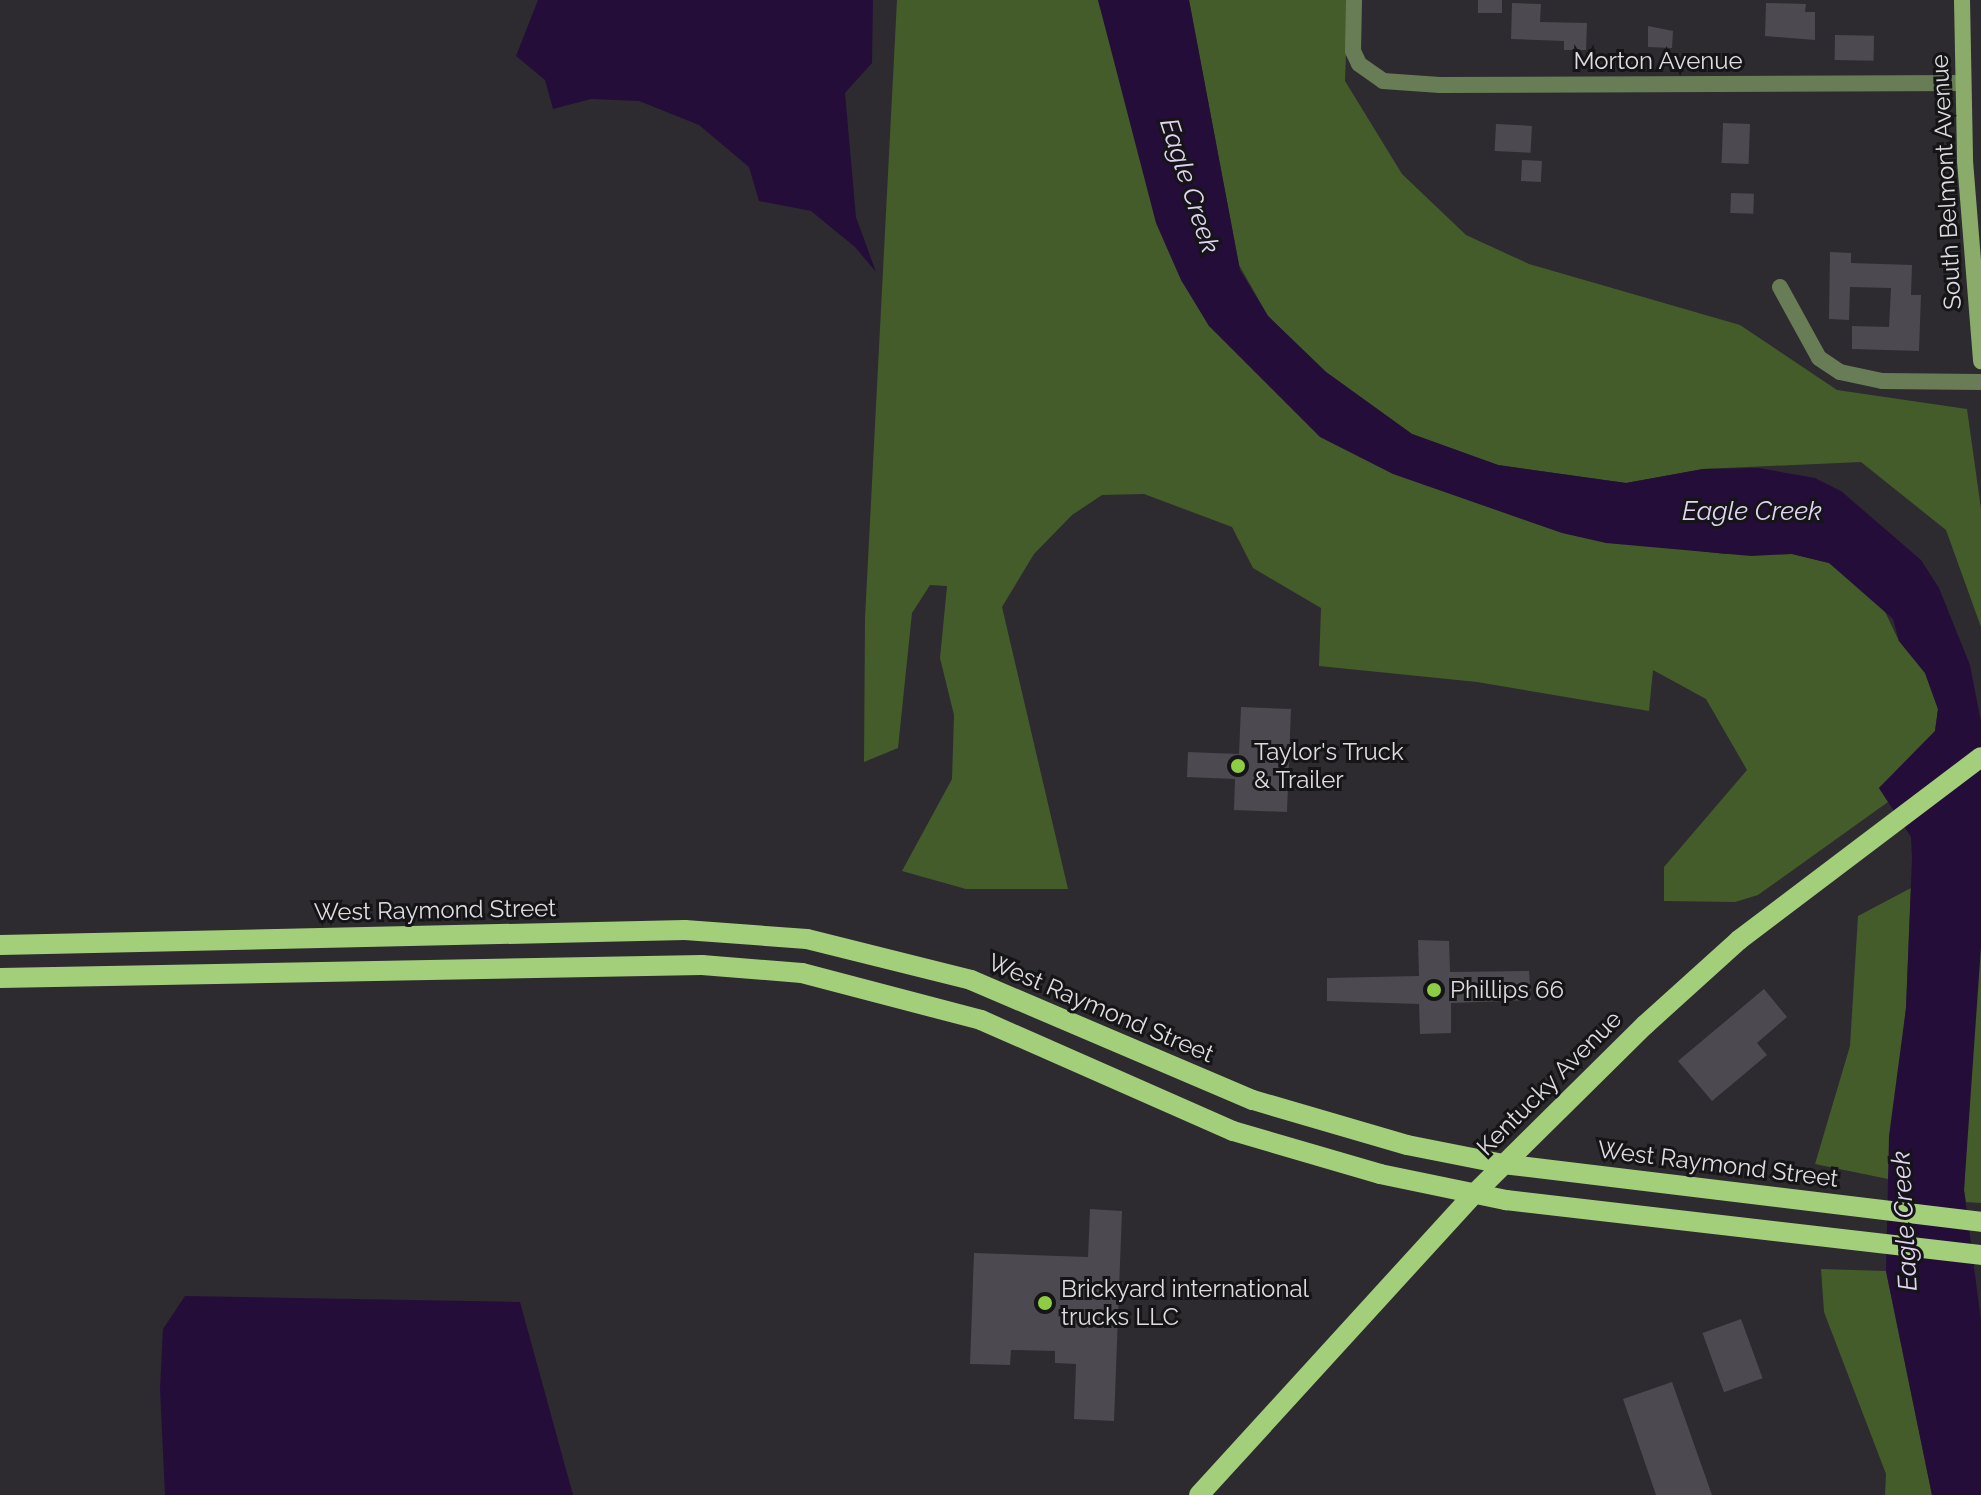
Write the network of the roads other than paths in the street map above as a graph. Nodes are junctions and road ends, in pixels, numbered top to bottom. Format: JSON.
{"nodes":[{"id":1,"x":1354,"y":0,"type":"edge"},
{"id":2,"x":1962,"y":0,"type":"edge"},
{"id":3,"x":1962,"y":83,"type":"junction"},
{"id":4,"x":1780,"y":287,"type":"dead end"},
{"id":5,"x":1981,"y":361,"type":"edge"},
{"id":6,"x":1981,"y":382,"type":"edge"},
{"id":7,"x":1981,"y":757,"type":"edge"},
{"id":8,"x":0,"y":945,"type":"edge"},
{"id":9,"x":0,"y":978,"type":"edge"},
{"id":10,"x":1503,"y":1164,"type":"junction"},
{"id":11,"x":1473,"y":1195,"type":"junction"},
{"id":12,"x":1981,"y":1222,"type":"edge"},
{"id":13,"x":1981,"y":1255,"type":"edge"},
{"id":14,"x":1199,"y":1495,"type":"edge"}],
"edges":[{"from":1,"to":3,"type":"street","name":"Morton Avenue"},
{"from":2,"to":3,"type":"main road","name":"South Belmont Avenue"},
{"from":3,"to":5,"type":"main road","name":"South Belmont Avenue"},
{"from":4,"to":6,"type":"street"},
{"from":7,"to":10,"type":"main road","name":"Kentucky Avenue"},
{"from":8,"to":10,"type":"main road","name":"West Raymond Street"},
{"from":9,"to":11,"type":"main road"},
{"from":10,"to":11,"type":"main road","name":"Kentucky Avenue"},
{"from":10,"to":12,"type":"main road","name":"West Raymond Street"},
{"from":11,"to":13,"type":"main road"},
{"from":11,"to":14,"type":"main road","name":"Kentucky Avenue"}]}
